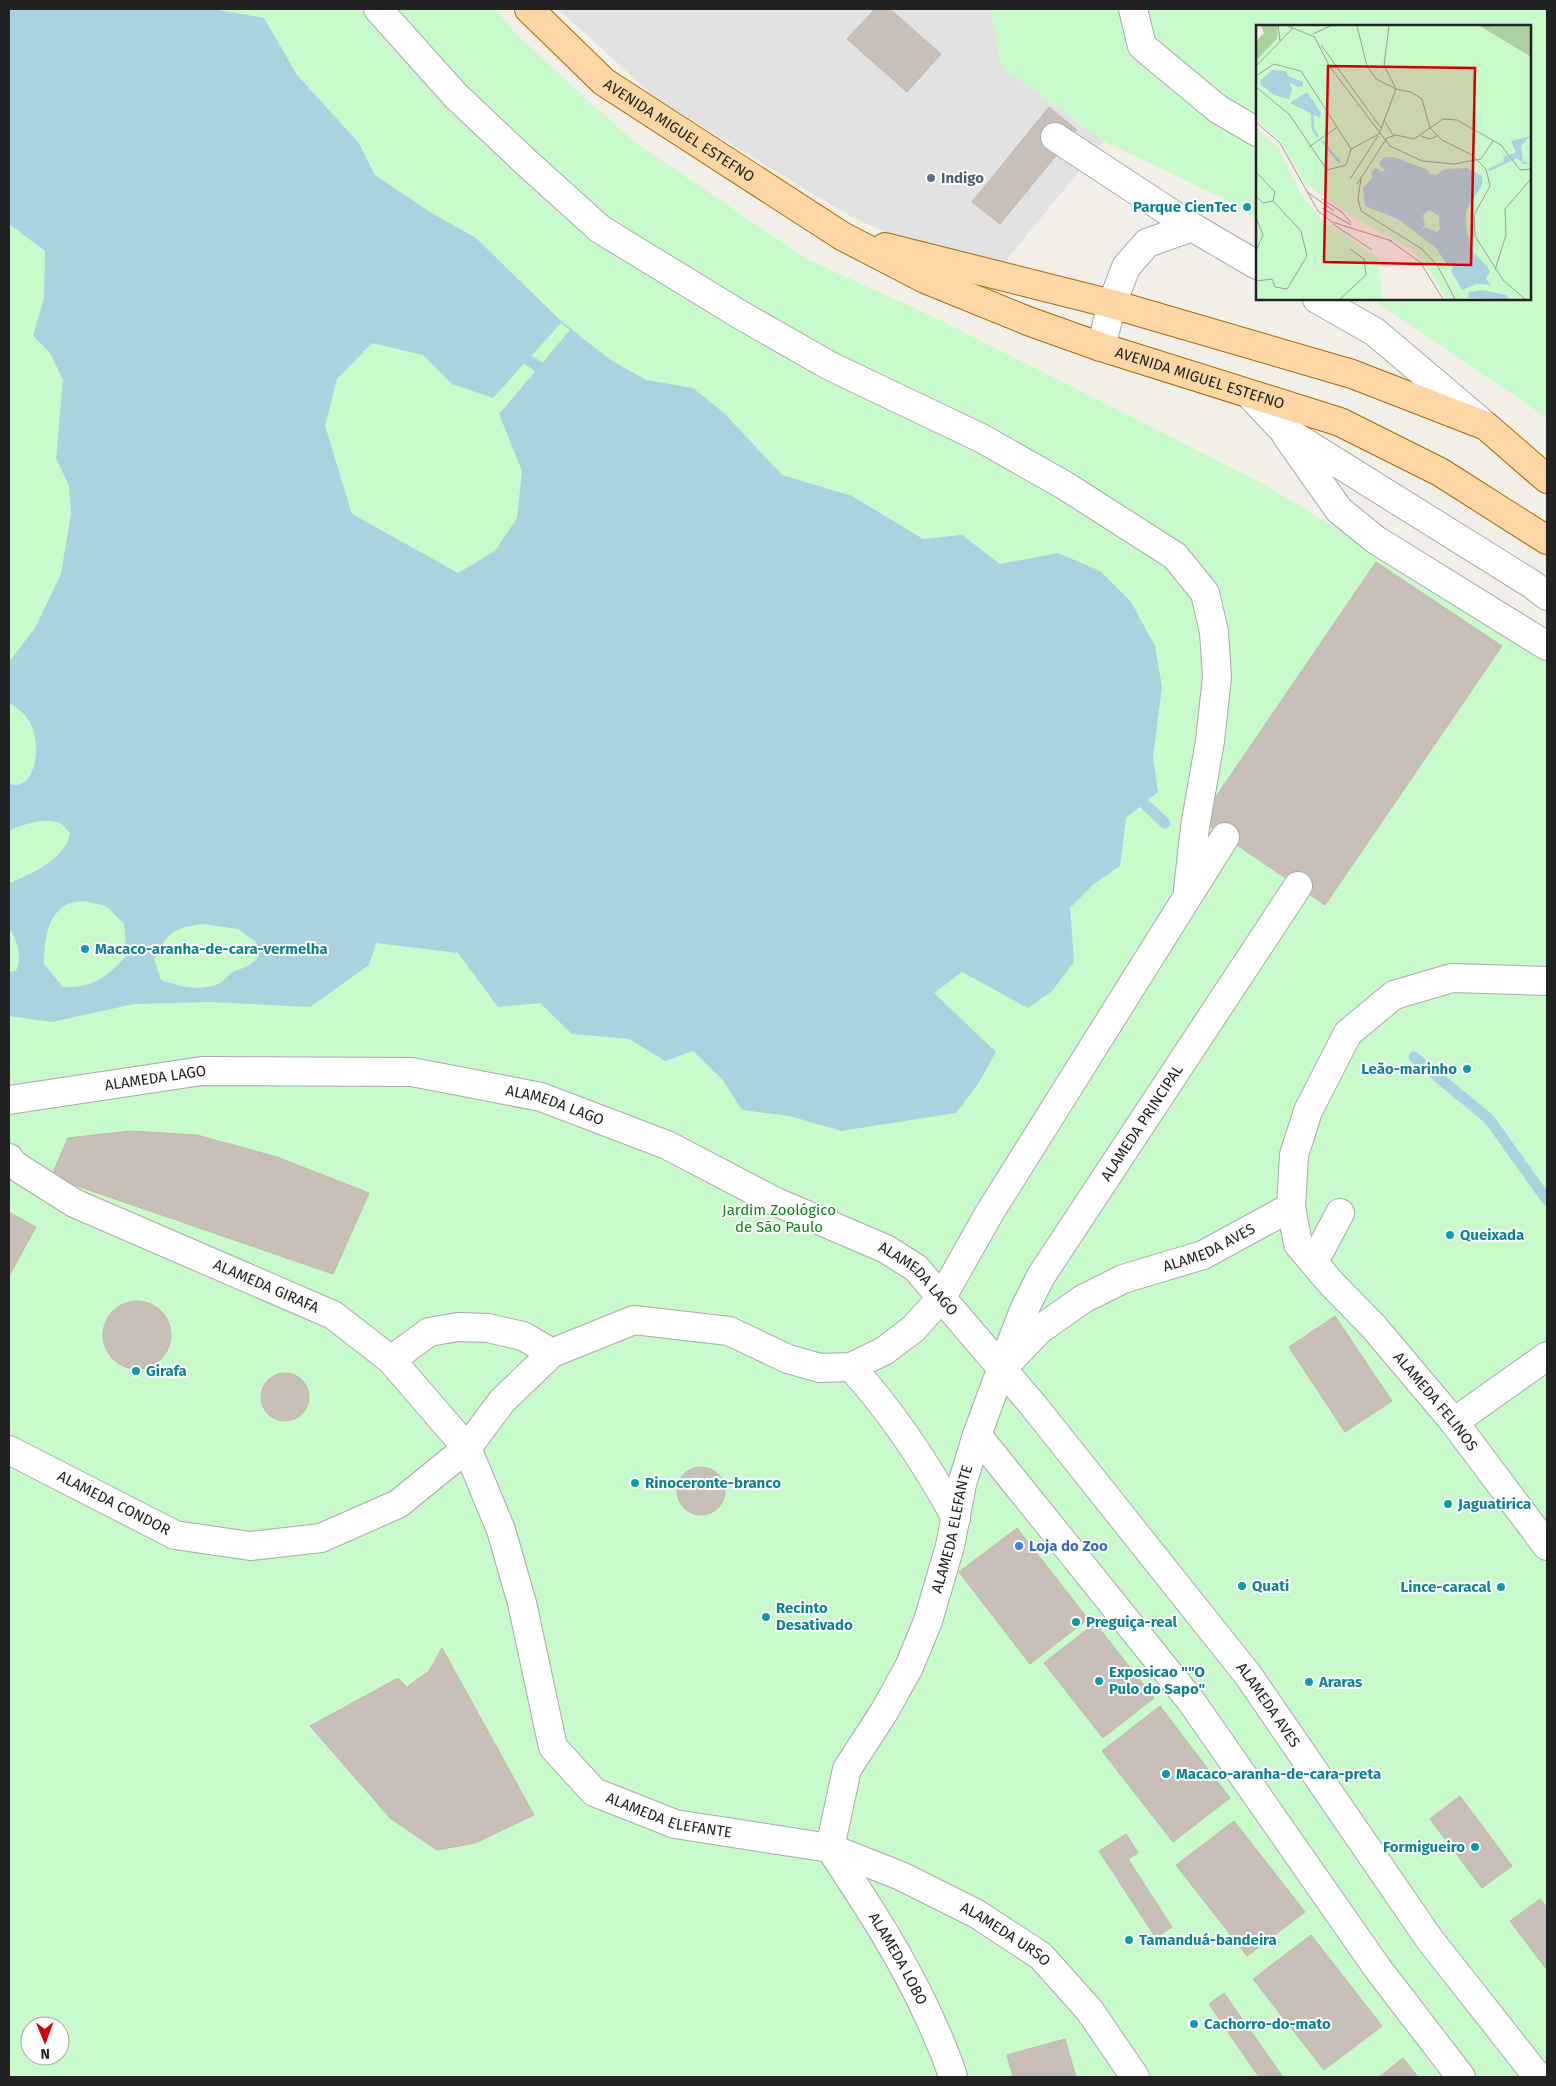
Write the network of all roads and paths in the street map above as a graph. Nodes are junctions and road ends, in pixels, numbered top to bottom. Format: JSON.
{"nodes":[{"id":1,"x":378,"y":9,"type":"edge"},
{"id":2,"x":529,"y":9,"type":"edge"},
{"id":3,"x":1133,"y":9,"type":"edge"},
{"id":4,"x":1256,"y":131,"type":"edge"},
{"id":5,"x":1055,"y":137,"type":"dead end"},
{"id":6,"x":1192,"y":228,"type":"junction"},
{"id":7,"x":842,"y":236,"type":"junction"},
{"id":8,"x":1256,"y":264,"type":"edge"},
{"id":9,"x":1319,"y":300,"type":"edge"},
{"id":10,"x":1112,"y":304,"type":"junction"},
{"id":11,"x":1100,"y":347,"type":"junction"},
{"id":12,"x":1250,"y":395,"type":"junction"},
{"id":13,"x":1486,"y":426,"type":"junction"},
{"id":14,"x":1280,"y":427,"type":"junction"},
{"id":15,"x":1547,"y":479,"type":"edge"},
{"id":16,"x":1547,"y":540,"type":"edge"},
{"id":17,"x":1547,"y":596,"type":"edge"},
{"id":18,"x":1547,"y":646,"type":"edge"},
{"id":19,"x":1225,"y":837,"type":"dead end"},
{"id":20,"x":1298,"y":886,"type":"dead end"},
{"id":21,"x":1187,"y":896,"type":"junction"},
{"id":22,"x":1547,"y":981,"type":"edge"},
{"id":23,"x":20,"y":1098,"type":"edge"},
{"id":24,"x":18,"y":1166,"type":"edge"},
{"id":25,"x":1291,"y":1207,"type":"junction"},
{"id":26,"x":1340,"y":1213,"type":"dead end"},
{"id":27,"x":1314,"y":1262,"type":"junction"},
{"id":28,"x":1123,"y":1279,"type":"joint"},
{"id":29,"x":942,"y":1297,"type":"junction"},
{"id":30,"x":552,"y":1353,"type":"junction"},
{"id":31,"x":1547,"y":1356,"type":"edge"},
{"id":32,"x":391,"y":1360,"type":"junction"},
{"id":33,"x":851,"y":1367,"type":"junction"},
{"id":34,"x":1001,"y":1370,"type":"junction"},
{"id":35,"x":1454,"y":1422,"type":"junction"},
{"id":36,"x":977,"y":1435,"type":"junction"},
{"id":37,"x":467,"y":1448,"type":"junction"},
{"id":38,"x":9,"y":1450,"type":"edge"},
{"id":39,"x":956,"y":1518,"type":"junction"},
{"id":40,"x":1547,"y":1546,"type":"edge"},
{"id":41,"x":830,"y":1848,"type":"junction"},
{"id":42,"x":953,"y":2077,"type":"edge"},
{"id":43,"x":1135,"y":2077,"type":"edge"},
{"id":44,"x":1462,"y":2077,"type":"edge"},
{"id":45,"x":1538,"y":2077,"type":"edge"}],
"edges":[{"from":1,"to":21,"type":"street"},
{"from":2,"to":7,"type":"main road","name":"AVENIDA MIGUEL ESTEFNO"},
{"from":3,"to":4,"type":"street"},
{"from":5,"to":6,"type":"street"},
{"from":6,"to":8,"type":"street"},
{"from":6,"to":10,"type":"street"},
{"from":7,"to":10,"type":"main road","name":"AVENIDA MIGUEL ESTEFNO"},
{"from":7,"to":11,"type":"main road","name":"AVENIDA MIGUEL ESTEFNO"},
{"from":9,"to":13,"type":"street"},
{"from":10,"to":11,"type":"street"},
{"from":10,"to":13,"type":"main road","name":"AVENIDA MIGUEL ESTEFNO"},
{"from":11,"to":12,"type":"main road","name":"AVENIDA MIGUEL ESTEFNO"},
{"from":12,"to":14,"type":"street"},
{"from":12,"to":16,"type":"main road","name":"AVENIDA MIGUEL ESTEFNO"},
{"from":13,"to":15,"type":"main road","name":"AVENIDA MIGUEL ESTEFNO"},
{"from":14,"to":17,"type":"street"},
{"from":14,"to":18,"type":"street"},
{"from":19,"to":21,"type":"street"},
{"from":20,"to":34,"type":"street","name":"ALAMEDA PRINCIPAL"},
{"from":21,"to":29,"type":"street"},
{"from":22,"to":25,"type":"street","name":"ALAMEDA FELINOS"},
{"from":23,"to":29,"type":"street","name":"ALAMEDA LAGO"},
{"from":24,"to":32,"type":"street","name":"ALAMEDA GIRAFA"},
{"from":25,"to":27,"type":"street","name":"ALAMEDA FELINOS"},
{"from":25,"to":28,"type":"street","name":"ALAMEDA AVES"},
{"from":26,"to":27,"type":"street"},
{"from":27,"to":35,"type":"street","name":"ALAMEDA FELINOS"},
{"from":28,"to":34,"type":"street","name":"ALAMEDA ELEFANTE"},
{"from":29,"to":33,"type":"street"},
{"from":29,"to":34,"type":"street","name":"ALAMEDA LAGO"},
{"from":30,"to":32,"type":"street"},
{"from":30,"to":33,"type":"street"},
{"from":30,"to":37,"type":"street"},
{"from":31,"to":35,"type":"street"},
{"from":32,"to":37,"type":"street","name":"ALAMEDA GIRAFA"},
{"from":33,"to":39,"type":"street"},
{"from":34,"to":36,"type":"street","name":"ALAMEDA ELEFANTE"},
{"from":34,"to":45,"type":"street","name":"ALAMEDA AVES"},
{"from":35,"to":40,"type":"street","name":"ALAMEDA FELINOS"},
{"from":36,"to":39,"type":"street","name":"ALAMEDA ELEFANTE"},
{"from":36,"to":44,"type":"street"},
{"from":37,"to":38,"type":"street","name":"ALAMEDA CONDOR"},
{"from":37,"to":41,"type":"street","name":"ALAMEDA ELEFANTE"},
{"from":39,"to":41,"type":"street","name":"ALAMEDA ELEFANTE"},
{"from":41,"to":42,"type":"street","name":"ALAMEDA LOBO"},
{"from":41,"to":43,"type":"street","name":"ALAMEDA URSO"}]}
